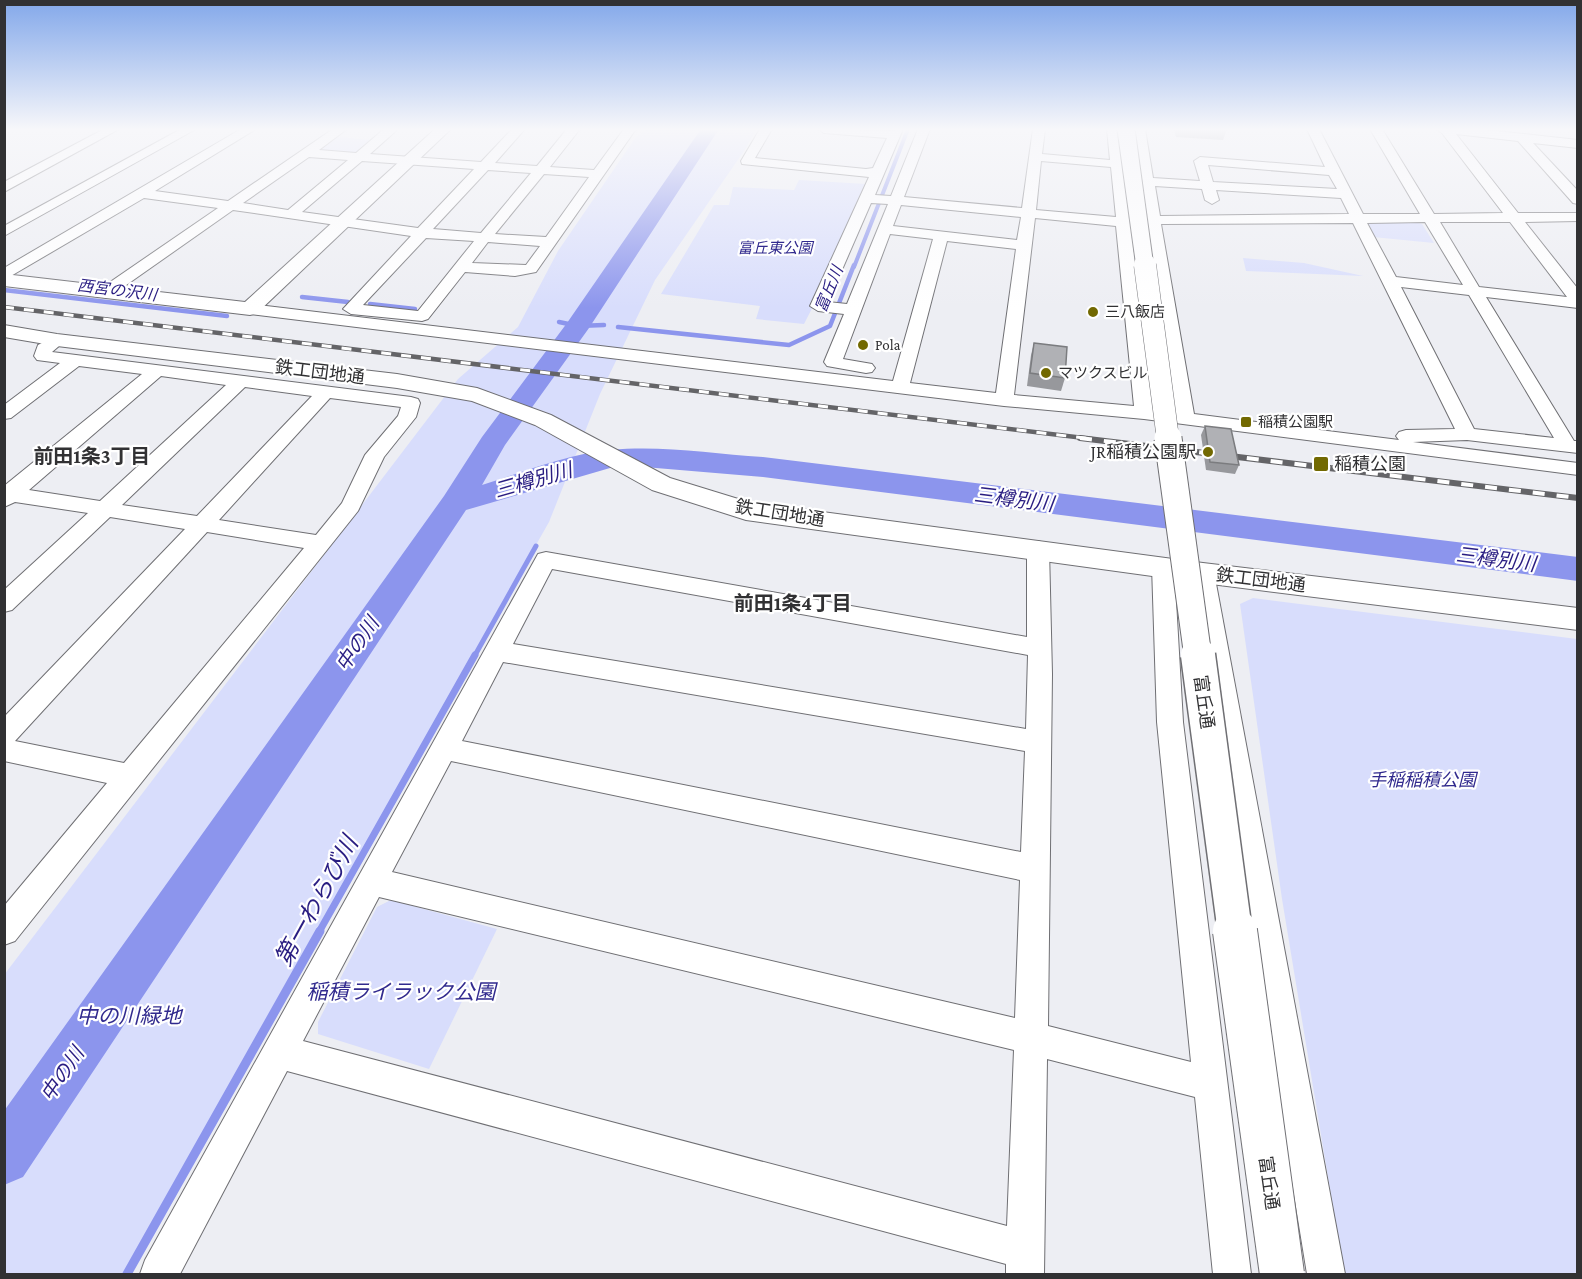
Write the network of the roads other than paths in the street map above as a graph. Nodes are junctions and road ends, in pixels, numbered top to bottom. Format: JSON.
{"nodes":[{"id":1,"x":82,"y":189,"type":"edge"},
{"id":2,"x":147,"y":189,"type":"edge"},
{"id":3,"x":255,"y":189,"type":"edge"},
{"id":4,"x":321,"y":189,"type":"edge"},
{"id":5,"x":381,"y":189,"type":"edge"},
{"id":6,"x":464,"y":189,"type":"edge"},
{"id":7,"x":524,"y":189,"type":"edge"},
{"id":8,"x":587,"y":189,"type":"edge"},
{"id":9,"x":871,"y":189,"type":"edge"},
{"id":10,"x":898,"y":189,"type":"edge"},
{"id":11,"x":1032,"y":189,"type":"edge"},
{"id":12,"x":1119,"y":189,"type":"edge"},
{"id":13,"x":1134,"y":189,"type":"edge"},
{"id":14,"x":1148,"y":189,"type":"edge"},
{"id":15,"x":1209,"y":189,"type":"edge"},
{"id":16,"x":1241,"y":189,"type":"edge"},
{"id":17,"x":1342,"y":189,"type":"edge"},
{"id":18,"x":1412,"y":189,"type":"edge"},
{"id":19,"x":1491,"y":189,"type":"edge"},
{"id":20,"x":1568,"y":189,"type":"edge"},
{"id":21,"x":140,"y":193,"type":"junction"},
{"id":22,"x":1345,"y":194,"type":"junction"},
{"id":23,"x":869,"y":198,"type":"junction"},
{"id":24,"x":1578,"y":200,"type":"edge"},
{"id":25,"x":893,"y":201,"type":"junction"},
{"id":26,"x":230,"y":206,"type":"junction"},
{"id":27,"x":1028,"y":214,"type":"junction"},
{"id":28,"x":290,"y":215,"type":"junction"},
{"id":29,"x":1513,"y":217,"type":"junction"},
{"id":30,"x":1578,"y":217,"type":"edge"},
{"id":31,"x":1429,"y":218,"type":"junction"},
{"id":32,"x":1218,"y":219,"type":"junction"},
{"id":33,"x":1357,"y":219,"type":"junction"},
{"id":34,"x":1153,"y":220,"type":"junction"},
{"id":35,"x":1122,"y":222,"type":"junction"},
{"id":36,"x":344,"y":223,"type":"junction"},
{"id":37,"x":7,"y":229,"type":"edge"},
{"id":38,"x":885,"y":229,"type":"junction"},
{"id":39,"x":422,"y":233,"type":"junction"},
{"id":40,"x":484,"y":237,"type":"junction"},
{"id":41,"x":941,"y":237,"type":"junction"},
{"id":42,"x":549,"y":242,"type":"junction"},
{"id":43,"x":1024,"y":245,"type":"junction"},
{"id":44,"x":461,"y":267,"type":"junction"},
{"id":45,"x":4,"y":275,"type":"edge"},
{"id":46,"x":4,"y":280,"type":"edge"},
{"id":47,"x":1388,"y":280,"type":"junction"},
{"id":48,"x":1474,"y":291,"type":"junction"},
{"id":49,"x":106,"y":292,"type":"junction"},
{"id":50,"x":1578,"y":302,"type":"edge"},
{"id":51,"x":250,"y":309,"type":"junction"},
{"id":52,"x":851,"y":310,"type":"junction"},
{"id":53,"x":9,"y":335,"type":"edge"},
{"id":54,"x":57,"y":340,"type":"junction"},
{"id":55,"x":74,"y":361,"type":"junction"},
{"id":56,"x":158,"y":370,"type":"junction"},
{"id":57,"x":902,"y":380,"type":"junction"},
{"id":58,"x":241,"y":381,"type":"junction"},
{"id":59,"x":326,"y":392,"type":"junction"},
{"id":60,"x":1005,"y":400,"type":"junction"},
{"id":61,"x":1144,"y":413,"type":"junction"},
{"id":62,"x":4,"y":414,"type":"edge"},
{"id":63,"x":1185,"y":418,"type":"junction"},
{"id":64,"x":1467,"y":434,"type":"junction"},
{"id":65,"x":1390,"y":446,"type":"junction"},
{"id":66,"x":1573,"y":446,"type":"edge"},
{"id":67,"x":1578,"y":469,"type":"edge"},
{"id":68,"x":7,"y":496,"type":"edge"},
{"id":69,"x":105,"y":509,"type":"junction"},
{"id":70,"x":203,"y":525,"type":"junction"},
{"id":71,"x":321,"y":543,"type":"junction"},
{"id":72,"x":1038,"y":549,"type":"junction"},
{"id":73,"x":1162,"y":566,"type":"junction"},
{"id":74,"x":1203,"y":573,"type":"junction"},
{"id":75,"x":4,"y":604,"type":"edge"},
{"id":76,"x":1578,"y":619,"type":"edge"},
{"id":77,"x":1039,"y":648,"type":"junction"},
{"id":78,"x":496,"y":651,"type":"junction"},
{"id":79,"x":4,"y":735,"type":"edge"},
{"id":80,"x":1038,"y":742,"type":"junction"},
{"id":81,"x":443,"y":748,"type":"junction"},
{"id":82,"x":4,"y":750,"type":"edge"},
{"id":83,"x":130,"y":776,"type":"junction"},
{"id":84,"x":1035,"y":869,"type":"junction"},
{"id":85,"x":372,"y":881,"type":"junction"},
{"id":86,"x":4,"y":930,"type":"edge"},
{"id":87,"x":1031,"y":1038,"type":"junction"},
{"id":88,"x":279,"y":1052,"type":"junction"},
{"id":89,"x":1210,"y":1083,"type":"junction"},
{"id":90,"x":1025,"y":1263,"type":"edge"},
{"id":91,"x":159,"y":1275,"type":"edge"},
{"id":92,"x":1232,"y":1275,"type":"edge"},
{"id":93,"x":1282,"y":1275,"type":"edge"},
{"id":94,"x":1326,"y":1275,"type":"edge"}],
"edges":[{"from":1,"to":37,"type":"street"},
{"from":2,"to":21,"type":"street"},
{"from":3,"to":26,"type":"street"},
{"from":4,"to":28,"type":"street"},
{"from":5,"to":36,"type":"street"},
{"from":6,"to":39,"type":"street"},
{"from":7,"to":40,"type":"street"},
{"from":8,"to":42,"type":"street"},
{"from":9,"to":23,"type":"street"},
{"from":10,"to":25,"type":"street"},
{"from":11,"to":27,"type":"street"},
{"from":12,"to":35,"type":"street"},
{"from":13,"to":93,"type":"street","name":"富丘通","bridge":true},
{"from":14,"to":34,"type":"street"},
{"from":15,"to":32,"type":"street"},
{"from":16,"to":22,"type":"street"},
{"from":17,"to":22,"type":"street"},
{"from":18,"to":31,"type":"street"},
{"from":19,"to":29,"type":"street"},
{"from":20,"to":24,"type":"street"},
{"from":21,"to":26,"type":"street"},
{"from":21,"to":45,"type":"street"},
{"from":22,"to":33,"type":"street"},
{"from":23,"to":25,"type":"street"},
{"from":23,"to":52,"type":"street"},
{"from":25,"to":27,"type":"street"},
{"from":25,"to":38,"type":"street"},
{"from":26,"to":28,"type":"street"},
{"from":26,"to":49,"type":"street"},
{"from":27,"to":35,"type":"street"},
{"from":27,"to":43,"type":"street"},
{"from":28,"to":36,"type":"street"},
{"from":29,"to":30,"type":"street"},
{"from":29,"to":31,"type":"street"},
{"from":29,"to":50,"type":"street"},
{"from":31,"to":33,"type":"street"},
{"from":31,"to":48,"type":"street"},
{"from":32,"to":33,"type":"street"},
{"from":32,"to":34,"type":"street"},
{"from":33,"to":47,"type":"street"},
{"from":34,"to":63,"type":"street"},
{"from":35,"to":61,"type":"street"},
{"from":36,"to":39,"type":"street"},
{"from":36,"to":51,"type":"street"},
{"from":38,"to":41,"type":"street"},
{"from":38,"to":52,"type":"street"},
{"from":39,"to":40,"type":"street"},
{"from":39,"to":44,"type":"street"},
{"from":40,"to":42,"type":"street"},
{"from":40,"to":44,"type":"street"},
{"from":41,"to":43,"type":"street"},
{"from":41,"to":57,"type":"street"},
{"from":42,"to":44,"type":"street"},
{"from":43,"to":60,"type":"street"},
{"from":46,"to":49,"type":"street"},
{"from":47,"to":48,"type":"street"},
{"from":47,"to":64,"type":"street"},
{"from":48,"to":50,"type":"street"},
{"from":48,"to":66,"type":"street"},
{"from":49,"to":51,"type":"street"},
{"from":51,"to":57,"type":"street"},
{"from":52,"to":57,"type":"street"},
{"from":53,"to":54,"type":"street","name":"鉄工団地通"},
{"from":54,"to":55,"type":"street"},
{"from":54,"to":72,"type":"street","name":"鉄工団地通"},
{"from":55,"to":56,"type":"street"},
{"from":55,"to":62,"type":"street"},
{"from":56,"to":58,"type":"street"},
{"from":56,"to":68,"type":"street"},
{"from":57,"to":60,"type":"street"},
{"from":58,"to":59,"type":"street"},
{"from":58,"to":69,"type":"street"},
{"from":59,"to":70,"type":"street"},
{"from":59,"to":71,"type":"street"},
{"from":60,"to":61,"type":"street"},
{"from":61,"to":63,"type":"street"},
{"from":63,"to":65,"type":"street"},
{"from":64,"to":65,"type":"street"},
{"from":64,"to":66,"type":"street"},
{"from":65,"to":67,"type":"street"},
{"from":68,"to":69,"type":"street"},
{"from":69,"to":70,"type":"street"},
{"from":69,"to":75,"type":"street"},
{"from":70,"to":71,"type":"street"},
{"from":70,"to":79,"type":"street"},
{"from":71,"to":83,"type":"street"},
{"from":72,"to":73,"type":"street","name":"鉄工団地通"},
{"from":72,"to":77,"type":"street"},
{"from":73,"to":74,"type":"street","name":"鉄工団地通"},
{"from":73,"to":89,"type":"street"},
{"from":74,"to":76,"type":"street","name":"鉄工団地通"},
{"from":74,"to":94,"type":"street"},
{"from":77,"to":78,"type":"street"},
{"from":77,"to":80,"type":"street"},
{"from":78,"to":80,"type":"street"},
{"from":78,"to":81,"type":"street"},
{"from":80,"to":84,"type":"street"},
{"from":81,"to":84,"type":"street"},
{"from":81,"to":85,"type":"street"},
{"from":82,"to":83,"type":"street"},
{"from":83,"to":86,"type":"street"},
{"from":84,"to":87,"type":"street"},
{"from":85,"to":87,"type":"street"},
{"from":85,"to":88,"type":"street"},
{"from":87,"to":89,"type":"street"},
{"from":87,"to":90,"type":"street"},
{"from":88,"to":90,"type":"street"},
{"from":88,"to":91,"type":"street"},
{"from":89,"to":92,"type":"street"}]}
